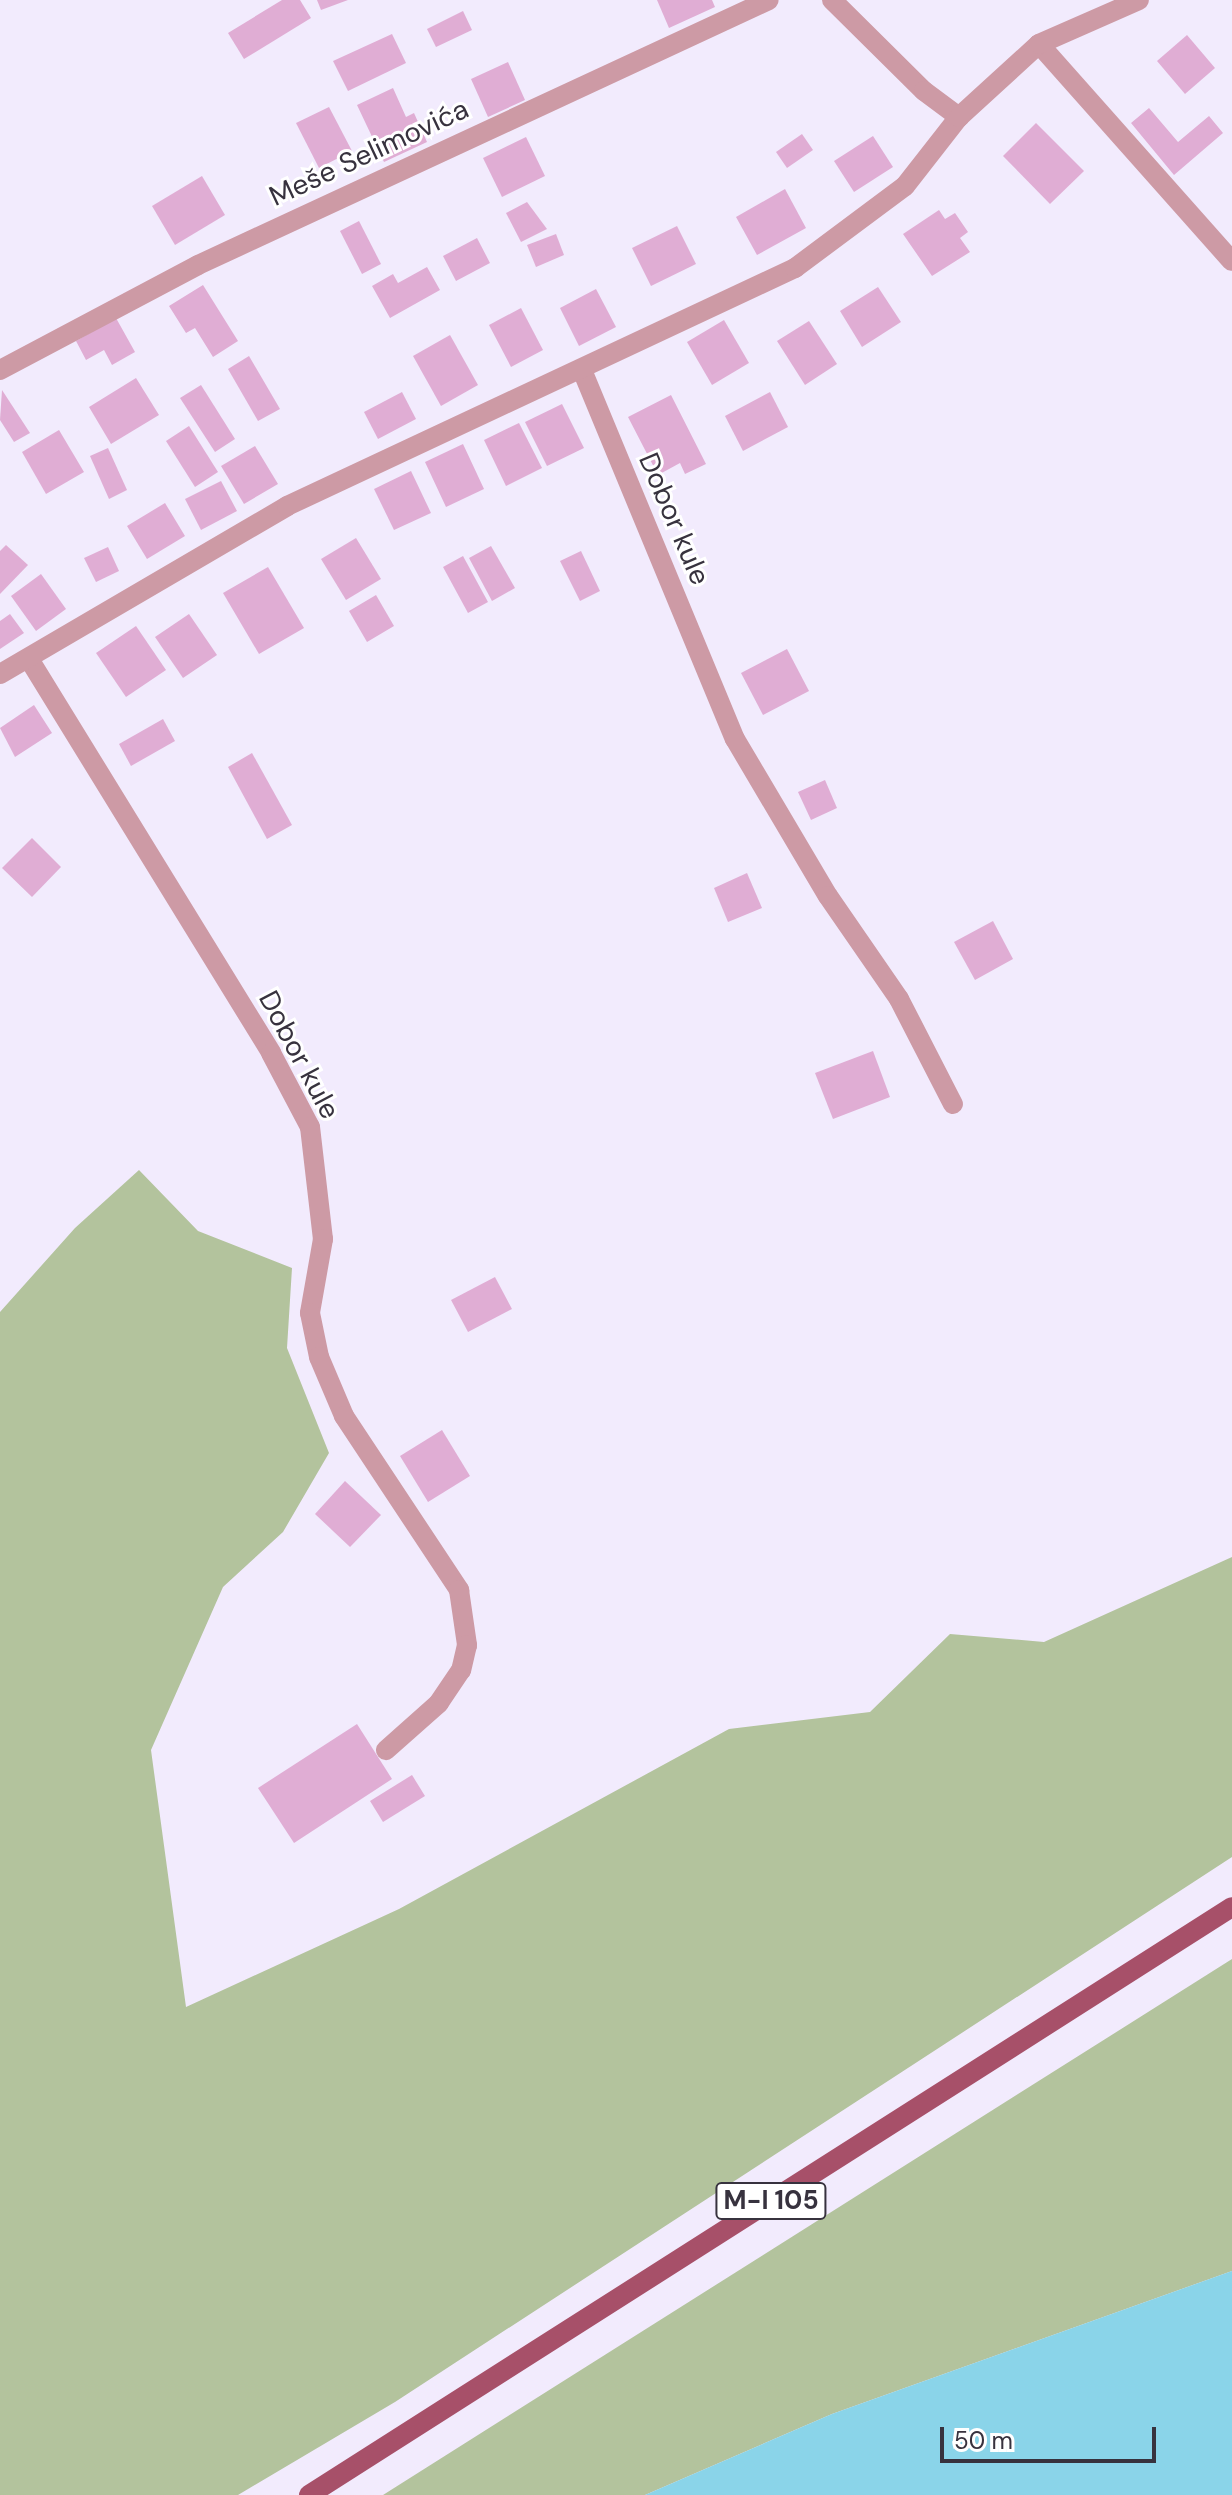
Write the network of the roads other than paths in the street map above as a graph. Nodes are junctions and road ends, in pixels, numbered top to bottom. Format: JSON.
{"nodes":[{"id":1,"x":769,"y":0,"type":"edge"},
{"id":2,"x":832,"y":0,"type":"edge"},
{"id":3,"x":1139,"y":0,"type":"edge"},
{"id":4,"x":1039,"y":44,"type":"junction"},
{"id":5,"x":959,"y":117,"type":"junction"},
{"id":6,"x":1232,"y":261,"type":"edge"},
{"id":7,"x":0,"y":370,"type":"edge"},
{"id":8,"x":582,"y":370,"type":"junction"},
{"id":9,"x":29,"y":659,"type":"junction"},
{"id":10,"x":0,"y":674,"type":"edge"},
{"id":11,"x":953,"y":1104,"type":"dead end"},
{"id":12,"x":386,"y":1750,"type":"dead end"},
{"id":13,"x":1232,"y":1907,"type":"edge"},
{"id":14,"x":309,"y":2495,"type":"edge"}],
"edges":[{"from":1,"to":7,"type":"street","name":"Meše Selimovića"},
{"from":2,"to":5,"type":"street"},
{"from":3,"to":4,"type":"street"},
{"from":4,"to":5,"type":"street"},
{"from":4,"to":6,"type":"street"},
{"from":5,"to":8,"type":"street"},
{"from":8,"to":9,"type":"street"},
{"from":8,"to":11,"type":"street","name":"Dobor kule"},
{"from":9,"to":10,"type":"street"},
{"from":9,"to":12,"type":"street","name":"Dobor kule"},
{"from":13,"to":14,"type":"main road","number":"M-I 105"}]}
